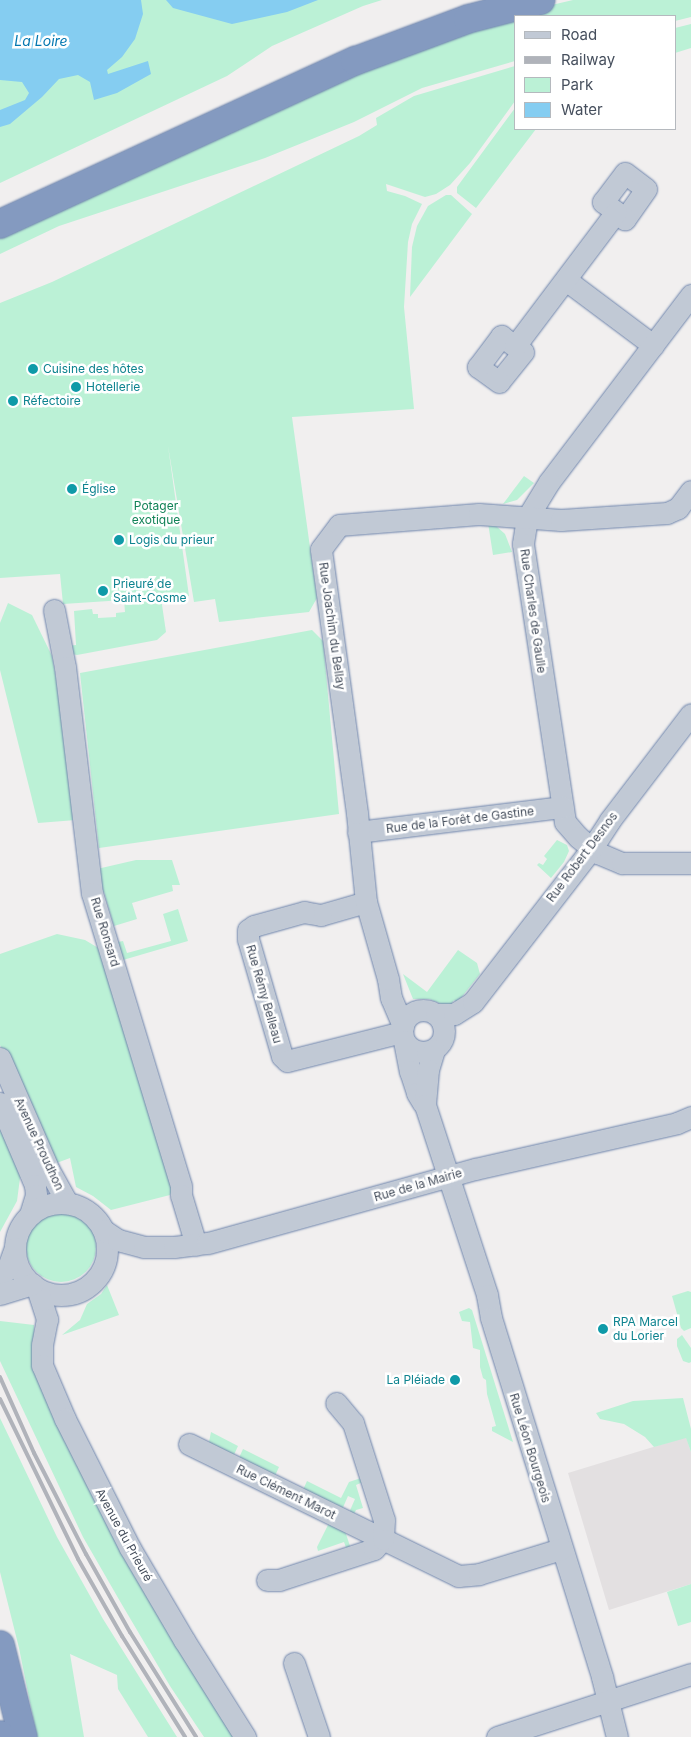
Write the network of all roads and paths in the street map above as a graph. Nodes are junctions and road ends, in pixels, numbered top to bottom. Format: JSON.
{"nodes":[{"id":1,"x":467,"y":0,"type":"edge"},
{"id":2,"x":541,"y":0,"type":"edge"},
{"id":3,"x":0,"y":204,"type":"edge"},
{"id":4,"x":616,"y":212,"type":"dead end"},
{"id":5,"x":0,"y":224,"type":"edge"},
{"id":6,"x":566,"y":280,"type":"junction"},
{"id":7,"x":691,"y":295,"type":"edge"},
{"id":8,"x":653,"y":345,"type":"junction"},
{"id":9,"x":515,"y":346,"type":"dead end"},
{"id":10,"x":691,"y":491,"type":"edge"},
{"id":11,"x":527,"y":518,"type":"junction"},
{"id":12,"x":54,"y":610,"type":"dead end"},
{"id":13,"x":691,"y":714,"type":"edge"},
{"id":14,"x":562,"y":807,"type":"junction"},
{"id":15,"x":358,"y":832,"type":"junction"},
{"id":16,"x":592,"y":848,"type":"junction"},
{"id":17,"x":691,"y":863,"type":"edge"},
{"id":18,"x":366,"y":902,"type":"junction"},
{"id":19,"x":388,"y":979,"type":"junction"},
{"id":20,"x":473,"y":1002,"type":"junction"},
{"id":21,"x":427,"y":1013,"type":"junction"},
{"id":22,"x":403,"y":1033,"type":"junction"},
{"id":23,"x":438,"y":1046,"type":"junction"},
{"id":24,"x":0,"y":1058,"type":"edge"},
{"id":25,"x":0,"y":1103,"type":"edge"},
{"id":26,"x":425,"y":1105,"type":"junction"},
{"id":27,"x":691,"y":1117,"type":"edge"},
{"id":28,"x":448,"y":1177,"type":"junction"},
{"id":29,"x":67,"y":1203,"type":"junction"},
{"id":30,"x":30,"y":1215,"type":"junction"},
{"id":31,"x":103,"y":1230,"type":"junction"},
{"id":32,"x":196,"y":1245,"type":"junction"},
{"id":33,"x":15,"y":1248,"type":"junction"},
{"id":34,"x":144,"y":1248,"type":"junction"},
{"id":35,"x":102,"y":1268,"type":"junction"},
{"id":36,"x":0,"y":1278,"type":"edge"},
{"id":37,"x":35,"y":1286,"type":"junction"},
{"id":38,"x":74,"y":1292,"type":"junction"},
{"id":39,"x":0,"y":1294,"type":"edge"},
{"id":40,"x":47,"y":1319,"type":"junction"},
{"id":41,"x":336,"y":1403,"type":"dead end"},
{"id":42,"x":189,"y":1444,"type":"dead end"},
{"id":43,"x":383,"y":1539,"type":"junction"},
{"id":44,"x":561,"y":1549,"type":"junction"},
{"id":45,"x":267,"y":1580,"type":"dead end"},
{"id":46,"x":0,"y":1645,"type":"edge"},
{"id":47,"x":294,"y":1663,"type":"dead end"},
{"id":48,"x":691,"y":1674,"type":"edge"},
{"id":49,"x":607,"y":1716,"type":"edge"},
{"id":50,"x":23,"y":1737,"type":"edge"},
{"id":51,"x":245,"y":1737,"type":"edge"},
{"id":52,"x":318,"y":1737,"type":"edge"},
{"id":53,"x":497,"y":1737,"type":"edge"}],
"edges":[{"from":1,"to":3,"type":"highway"},
{"from":2,"to":5,"type":"highway"},
{"from":4,"to":6,"type":"street"},
{"from":6,"to":8,"type":"street"},
{"from":6,"to":9,"type":"street"},
{"from":7,"to":8,"type":"street","name":"Rue Charles de Gaulle"},
{"from":8,"to":11,"type":"street","name":"Rue Charles de Gaulle"},
{"from":10,"to":11,"type":"street","name":"Rue Joachim du Bellay"},
{"from":11,"to":14,"type":"street","name":"Rue Charles de Gaulle"},
{"from":11,"to":15,"type":"street","name":"Rue Joachim du Bellay"},
{"from":12,"to":32,"type":"street","name":"Rue Ronsard"},
{"from":13,"to":16,"type":"street","name":"Rue Robert Desnos"},
{"from":14,"to":15,"type":"street","name":"Rue de la Forêt de Gastine"},
{"from":14,"to":16,"type":"street","name":"Rue Charles de Gaulle"},
{"from":15,"to":18,"type":"street","name":"Rue Joachim du Bellay"},
{"from":16,"to":17,"type":"street","name":"Rue Charles de Gaulle"},
{"from":16,"to":20,"type":"street","name":"Rue Robert Desnos"},
{"from":18,"to":19,"type":"street","name":"Rue Joachim du Bellay"},
{"from":18,"to":22,"type":"street","name":"Rue Rémy Belleau"},
{"from":19,"to":21,"type":"street","name":"Rue Joachim du Bellay"},
{"from":19,"to":22,"type":"street","name":"Rue Joachim du Bellay"},
{"from":20,"to":21,"type":"street","name":"Rue Robert Desnos"},
{"from":20,"to":23,"type":"street","name":"Rue Robert Desnos"},
{"from":21,"to":22,"type":"street"},
{"from":21,"to":23,"type":"street"},
{"from":22,"to":23,"type":"street"},
{"from":22,"to":26,"type":"street","name":"Rue Joachim du Bellay"},
{"from":23,"to":26,"type":"street","name":"Rue Joachim du Bellay"},
{"from":24,"to":29,"type":"street","name":"Avenue Proudhon"},
{"from":25,"to":30,"type":"street","name":"Avenue Proudhon"},
{"from":26,"to":28,"type":"street","name":"Rue Joachim du Bellay"},
{"from":27,"to":28,"type":"street","name":"Rue de la Mairie"},
{"from":28,"to":32,"type":"street","name":"Rue de la Mairie"},
{"from":28,"to":44,"type":"street","name":"Rue Léon Bourgeois"},
{"from":29,"to":30,"type":"street"},
{"from":29,"to":31,"type":"street"},
{"from":30,"to":33,"type":"street"},
{"from":31,"to":34,"type":"street","name":"Rue de la Mairie"},
{"from":31,"to":35,"type":"street"},
{"from":32,"to":34,"type":"street","name":"Rue de la Mairie"},
{"from":33,"to":36,"type":"street"},
{"from":33,"to":37,"type":"street"},
{"from":34,"to":35,"type":"street","name":"Rue de la Mairie"},
{"from":35,"to":38,"type":"street"},
{"from":37,"to":38,"type":"street"},
{"from":37,"to":39,"type":"street"},
{"from":37,"to":40,"type":"street","name":"Avenue du Prieuré"},
{"from":38,"to":40,"type":"street","name":"Avenue du Prieuré"},
{"from":40,"to":51,"type":"street","name":"Avenue du Prieuré"},
{"from":41,"to":43,"type":"street"},
{"from":42,"to":43,"type":"street","name":"Rue Clément Marot"},
{"from":43,"to":44,"type":"street","name":"Rue Clément Marot"},
{"from":43,"to":45,"type":"street"},
{"from":44,"to":49,"type":"street","name":"Rue Léon Bourgeois"},
{"from":46,"to":50,"type":"highway"},
{"from":47,"to":52,"type":"street"},
{"from":48,"to":49,"type":"street"},
{"from":49,"to":53,"type":"street"}]}
